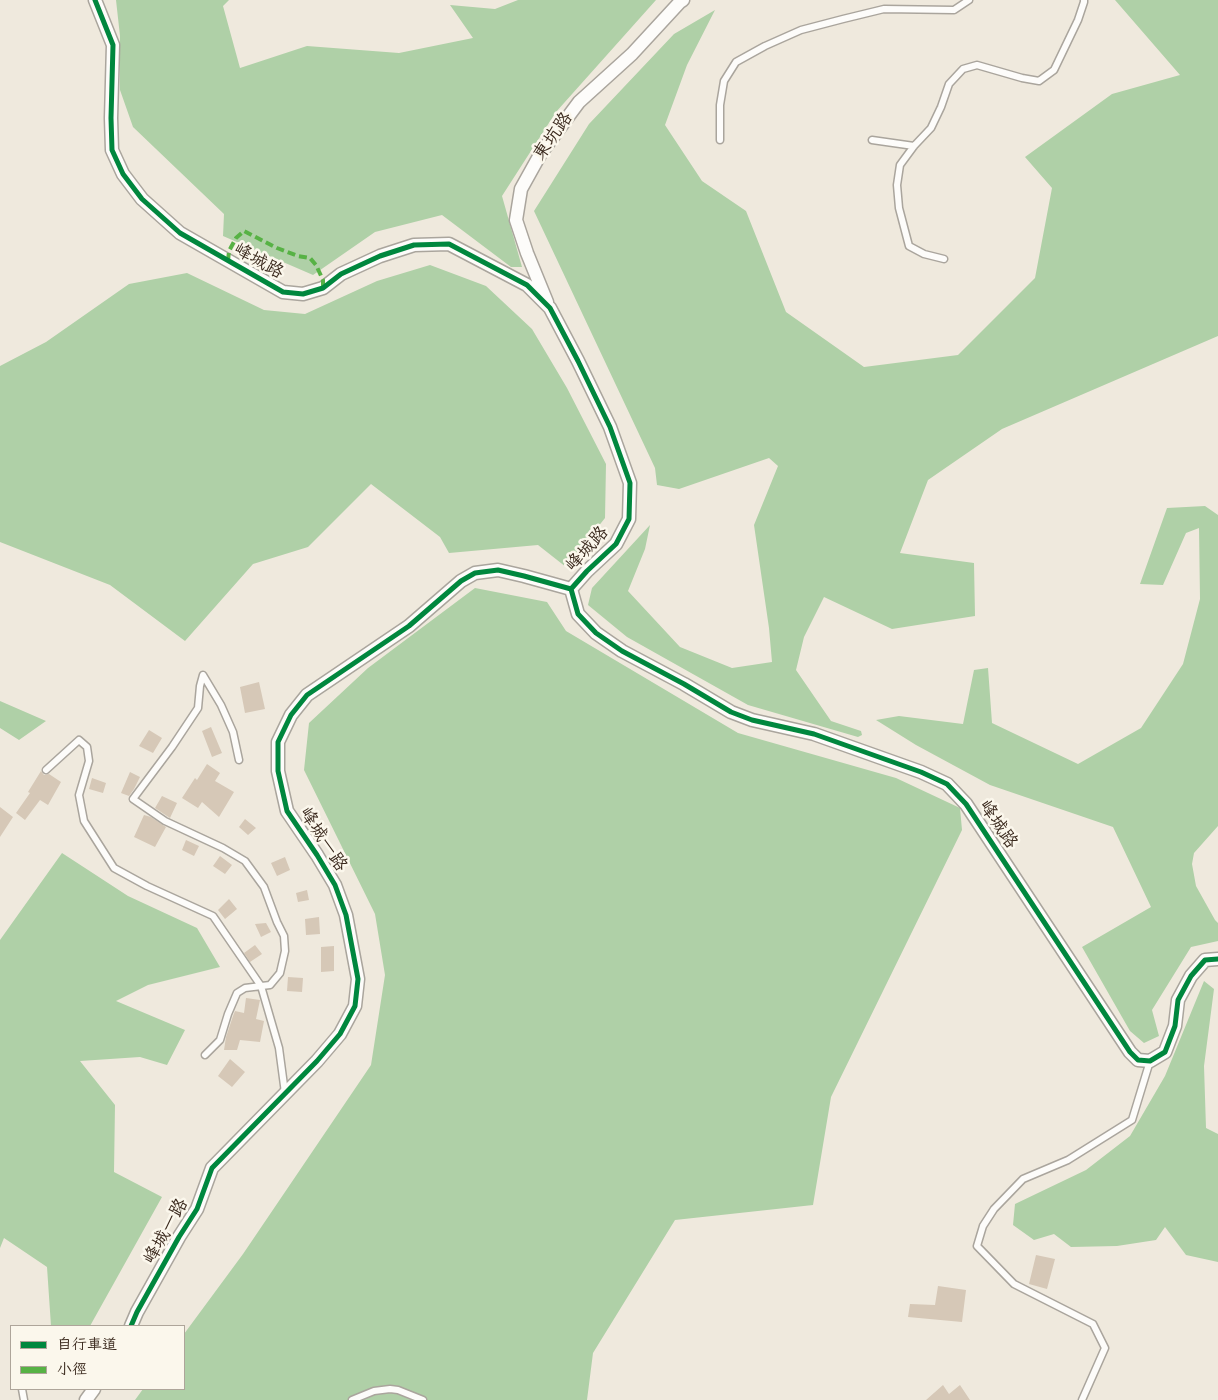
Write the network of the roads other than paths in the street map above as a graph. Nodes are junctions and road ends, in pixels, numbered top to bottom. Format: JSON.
{"nodes":[{"id":1,"x":95,"y":0,"type":"edge"},
{"id":2,"x":683,"y":0,"type":"edge"},
{"id":3,"x":969,"y":0,"type":"edge"},
{"id":4,"x":1084,"y":0,"type":"edge"},
{"id":5,"x":720,"y":140,"type":"dead end"},
{"id":6,"x":872,"y":140,"type":"dead end"},
{"id":7,"x":914,"y":146,"type":"junction"},
{"id":8,"x":944,"y":259,"type":"dead end"},
{"id":9,"x":550,"y":308,"type":"junction"},
{"id":10,"x":571,"y":589,"type":"junction"},
{"id":11,"x":239,"y":760,"type":"dead end"},
{"id":12,"x":46,"y":770,"type":"dead end"},
{"id":13,"x":1218,"y":959,"type":"edge"},
{"id":14,"x":261,"y":986,"type":"junction"},
{"id":15,"x":205,"y":1055,"type":"dead end"},
{"id":16,"x":1150,"y":1061,"type":"junction"},
{"id":17,"x":285,"y":1094,"type":"junction"},
{"id":18,"x":131,"y":1325,"type":"edge"},
{"id":19,"x":352,"y":1400,"type":"edge"},
{"id":20,"x":423,"y":1400,"type":"edge"},
{"id":21,"x":1082,"y":1400,"type":"edge"}],
"edges":[{"from":1,"to":9,"type":"street","name":"峰城路"},
{"from":2,"to":9,"type":"street","name":"東坑路"},
{"from":3,"to":5,"type":"lane"},
{"from":4,"to":7,"type":"lane"},
{"from":6,"to":7,"type":"lane"},
{"from":7,"to":8,"type":"lane"},
{"from":9,"to":10,"type":"street","name":"峰城路"},
{"from":10,"to":16,"type":"street","name":"峰城路"},
{"from":10,"to":17,"type":"street","name":"峰城一路"},
{"from":11,"to":14,"type":"lane"},
{"from":12,"to":14,"type":"lane"},
{"from":13,"to":16,"type":"street"},
{"from":14,"to":15,"type":"lane"},
{"from":14,"to":17,"type":"lane"},
{"from":16,"to":21,"type":"lane"},
{"from":17,"to":18,"type":"street","name":"峰城一路"},
{"from":19,"to":20,"type":"lane"}]}
